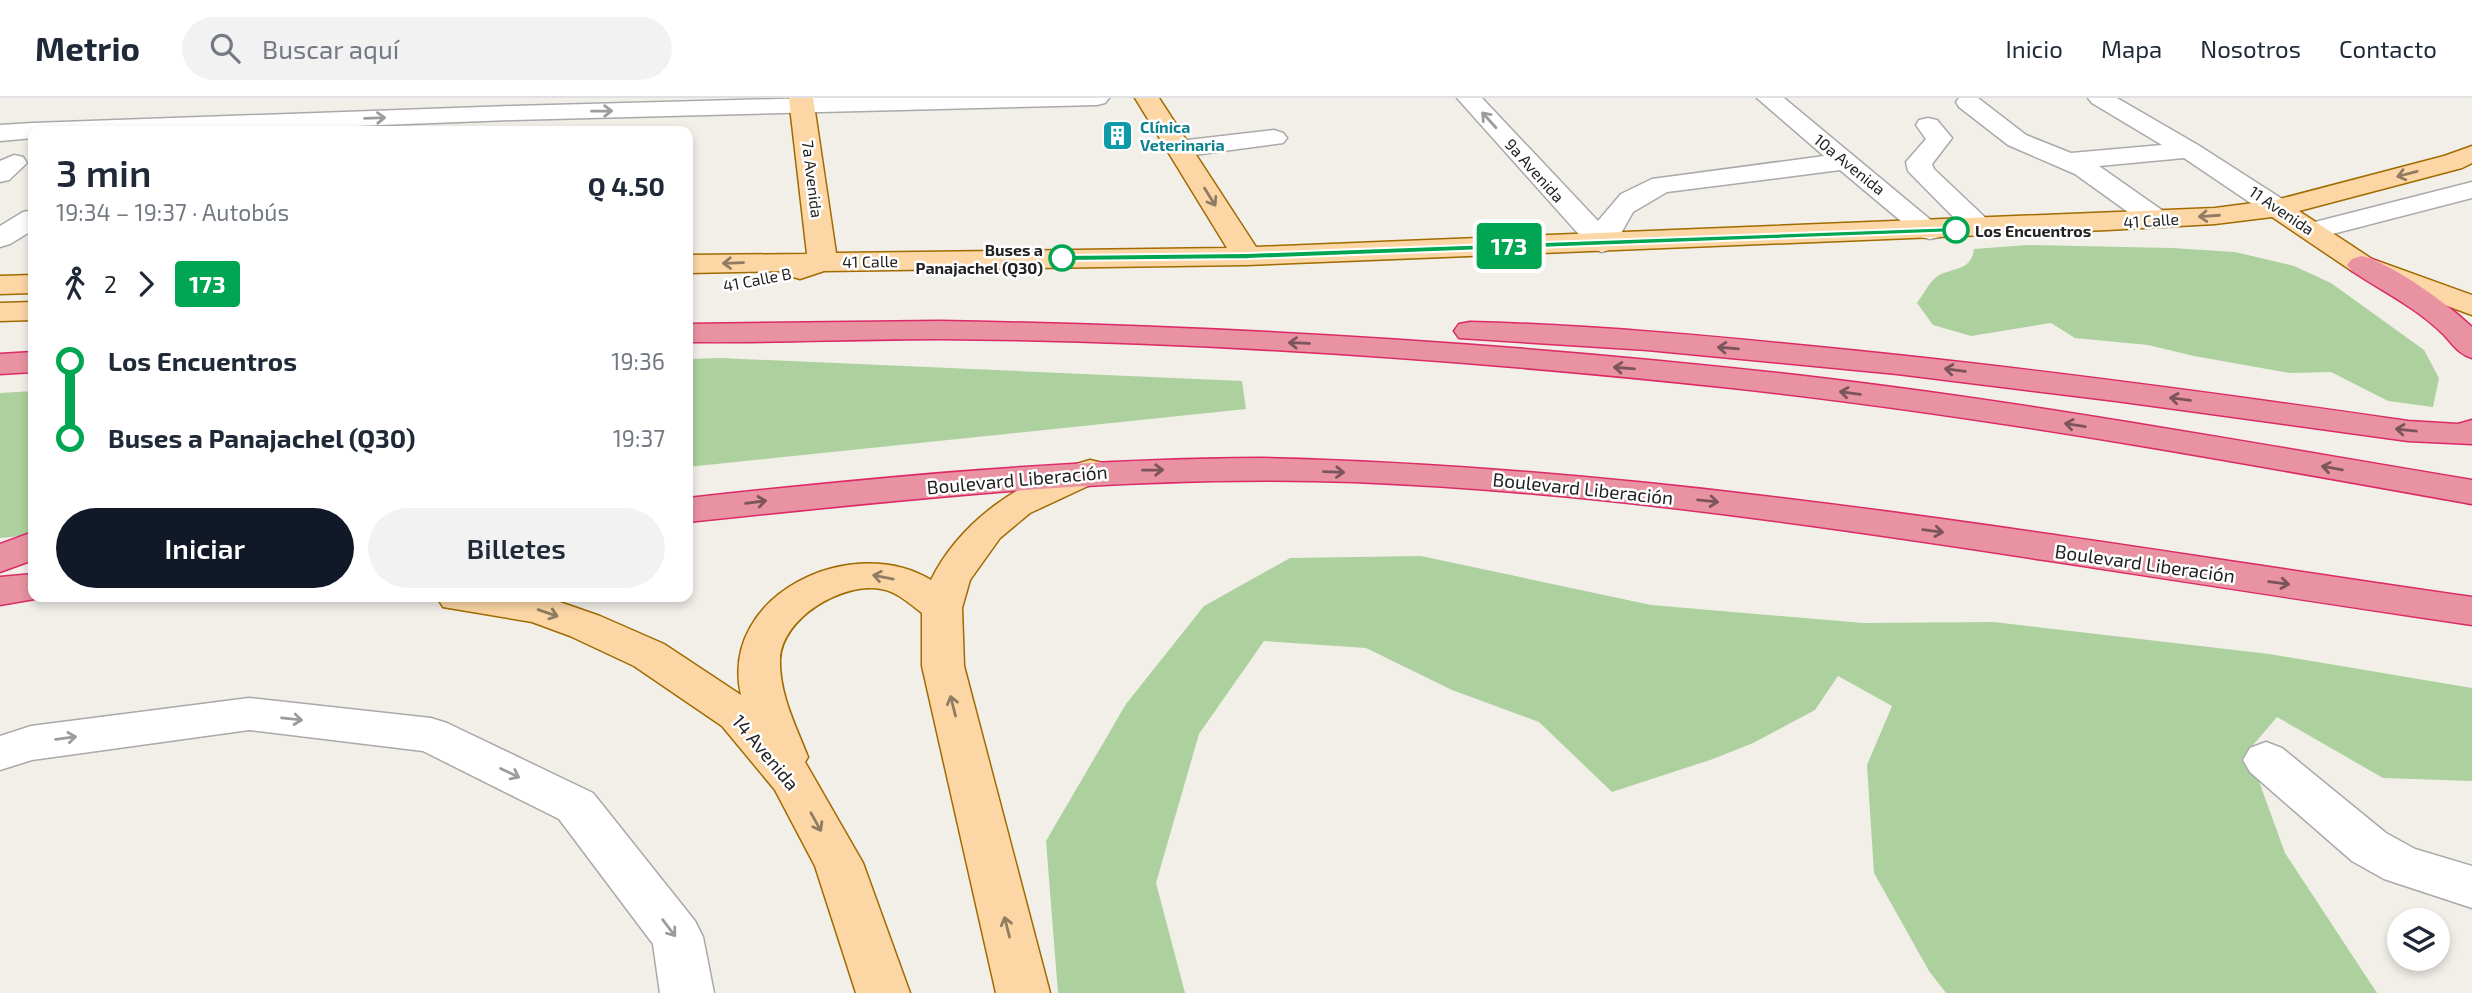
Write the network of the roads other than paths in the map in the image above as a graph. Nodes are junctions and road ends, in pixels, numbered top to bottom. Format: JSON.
{"nodes":[{"id":1,"x":232,"y":98,"type":"edge"},
{"id":2,"x":1097,"y":98,"type":"edge"},
{"id":3,"x":1147,"y":98,"type":"edge"},
{"id":4,"x":1469,"y":98,"type":"edge"},
{"id":5,"x":1769,"y":98,"type":"edge"},
{"id":6,"x":2100,"y":98,"type":"edge"},
{"id":7,"x":1968,"y":102,"type":"dead end"},
{"id":8,"x":802,"y":103,"type":"edge"},
{"id":9,"x":512,"y":114,"type":"edge"},
{"id":10,"x":1928,"y":125,"type":"dead end"},
{"id":11,"x":204,"y":126,"type":"edge"},
{"id":12,"x":246,"y":126,"type":"edge"},
{"id":13,"x":28,"y":131,"type":"edge"},
{"id":14,"x":0,"y":133,"type":"edge"},
{"id":15,"x":1274,"y":138,"type":"dead end"},
{"id":16,"x":1180,"y":149,"type":"junction"},
{"id":17,"x":2189,"y":150,"type":"junction"},
{"id":18,"x":2472,"y":154,"type":"edge"},
{"id":19,"x":1846,"y":161,"type":"junction"},
{"id":20,"x":2070,"y":161,"type":"junction"},
{"id":21,"x":2472,"y":190,"type":"edge"},
{"id":22,"x":2277,"y":208,"type":"junction"},
{"id":23,"x":2156,"y":219,"type":"junction"},
{"id":24,"x":28,"y":221,"type":"edge"},
{"id":25,"x":1981,"y":229,"type":"junction"},
{"id":26,"x":1930,"y":231,"type":"junction"},
{"id":27,"x":2313,"y":231,"type":"junction"},
{"id":28,"x":0,"y":239,"type":"edge"},
{"id":29,"x":1602,"y":243,"type":"junction"},
{"id":30,"x":1248,"y":256,"type":"junction"},
{"id":31,"x":824,"y":261,"type":"junction"},
{"id":32,"x":693,"y":264,"type":"edge"},
{"id":33,"x":2362,"y":265,"type":"junction"},
{"id":34,"x":28,"y":284,"type":"edge"},
{"id":35,"x":0,"y":285,"type":"edge"},
{"id":36,"x":693,"y":288,"type":"edge"},
{"id":37,"x":2472,"y":306,"type":"edge"},
{"id":38,"x":28,"y":311,"type":"edge"},
{"id":39,"x":0,"y":312,"type":"edge"},
{"id":40,"x":693,"y":333,"type":"edge"},
{"id":41,"x":1350,"y":345,"type":"junction"},
{"id":42,"x":2472,"y":348,"type":"edge"},
{"id":43,"x":28,"y":362,"type":"edge"},
{"id":44,"x":0,"y":364,"type":"edge"},
{"id":45,"x":2472,"y":429,"type":"edge"},
{"id":46,"x":1090,"y":471,"type":"junction"},
{"id":47,"x":2472,"y":492,"type":"edge"},
{"id":48,"x":693,"y":509,"type":"edge"},
{"id":49,"x":28,"y":547,"type":"edge"},
{"id":50,"x":0,"y":559,"type":"edge"},
{"id":51,"x":28,"y":588,"type":"edge"},
{"id":52,"x":0,"y":591,"type":"edge"},
{"id":53,"x":490,"y":602,"type":"edge"},
{"id":54,"x":942,"y":608,"type":"junction"},
{"id":55,"x":2472,"y":611,"type":"edge"},
{"id":56,"x":0,"y":753,"type":"edge"},
{"id":57,"x":2266,"y":760,"type":"dead end"},
{"id":58,"x":791,"y":777,"type":"junction"},
{"id":59,"x":2472,"y":887,"type":"edge"},
{"id":60,"x":687,"y":993,"type":"edge"},
{"id":61,"x":883,"y":993,"type":"edge"},
{"id":62,"x":1023,"y":993,"type":"edge"}],
"edges":[{"from":1,"to":11,"type":"street"},
{"from":2,"to":8,"type":"street"},
{"from":3,"to":16,"type":"main road"},
{"from":29,"to":4,"type":"street","name":"9a Avenida","one_way":true},
{"from":5,"to":19,"type":"street","name":"10a Avenida"},
{"from":6,"to":17,"type":"street","name":"11 Avenida"},
{"from":7,"to":20,"type":"street"},
{"from":9,"to":8,"type":"street","one_way":true},
{"from":8,"to":31,"type":"main road","name":"7a Avenida"},
{"from":12,"to":9,"type":"street","one_way":true},
{"from":10,"to":25,"type":"street"},
{"from":13,"to":14,"type":"street"},
{"from":15,"to":16,"type":"street"},
{"from":16,"to":30,"type":"main road","one_way":true},
{"from":17,"to":20,"type":"street"},
{"from":17,"to":22,"type":"street","name":"11 Avenida"},
{"from":18,"to":22,"type":"main road","name":"41 Calle","one_way":true},
{"from":19,"to":26,"type":"street","name":"10a Avenida"},
{"from":19,"to":29,"type":"street"},
{"from":20,"to":23,"type":"street"},
{"from":21,"to":27,"type":"street"},
{"from":22,"to":23,"type":"main road","name":"41 Calle","one_way":true},
{"from":22,"to":27,"type":"main road","name":"11 Avenida"},
{"from":23,"to":25,"type":"main road","name":"41 Calle"},
{"from":24,"to":28,"type":"street"},
{"from":25,"to":26,"type":"main road","name":"41 Calle"},
{"from":26,"to":29,"type":"main road","name":"41 Calle"},
{"from":27,"to":33,"type":"main road","name":"11 Avenida"},
{"from":29,"to":30,"type":"main road","name":"41 Calle"},
{"from":30,"to":31,"type":"main road","name":"41 Calle"},
{"from":31,"to":32,"type":"main road","name":"41 Calle","one_way":true},
{"from":31,"to":36,"type":"main road","name":"41 Calle B"},
{"from":33,"to":37,"type":"main road","name":"11 Avenida"},
{"from":33,"to":42,"type":"highway"},
{"from":34,"to":35,"type":"main road"},
{"from":38,"to":39,"type":"main road"},
{"from":41,"to":40,"type":"highway","one_way":true},
{"from":45,"to":41,"type":"highway","one_way":true},
{"from":47,"to":41,"type":"highway","one_way":true},
{"from":43,"to":44,"type":"highway"},
{"from":48,"to":46,"type":"highway","name":"Boulevard Liberación","one_way":true},
{"from":46,"to":54,"type":"main road"},
{"from":46,"to":55,"type":"highway","name":"Boulevard Liberación","one_way":true},
{"from":49,"to":50,"type":"highway"},
{"from":51,"to":52,"type":"highway"},
{"from":53,"to":58,"type":"main road","name":"14 Avenida","one_way":true},
{"from":54,"to":58,"type":"main road","one_way":true},
{"from":62,"to":54,"type":"main road","one_way":true},
{"from":56,"to":60,"type":"street","one_way":true},
{"from":57,"to":59,"type":"street"},
{"from":58,"to":61,"type":"main road","name":"14 Avenida","one_way":true}]}
